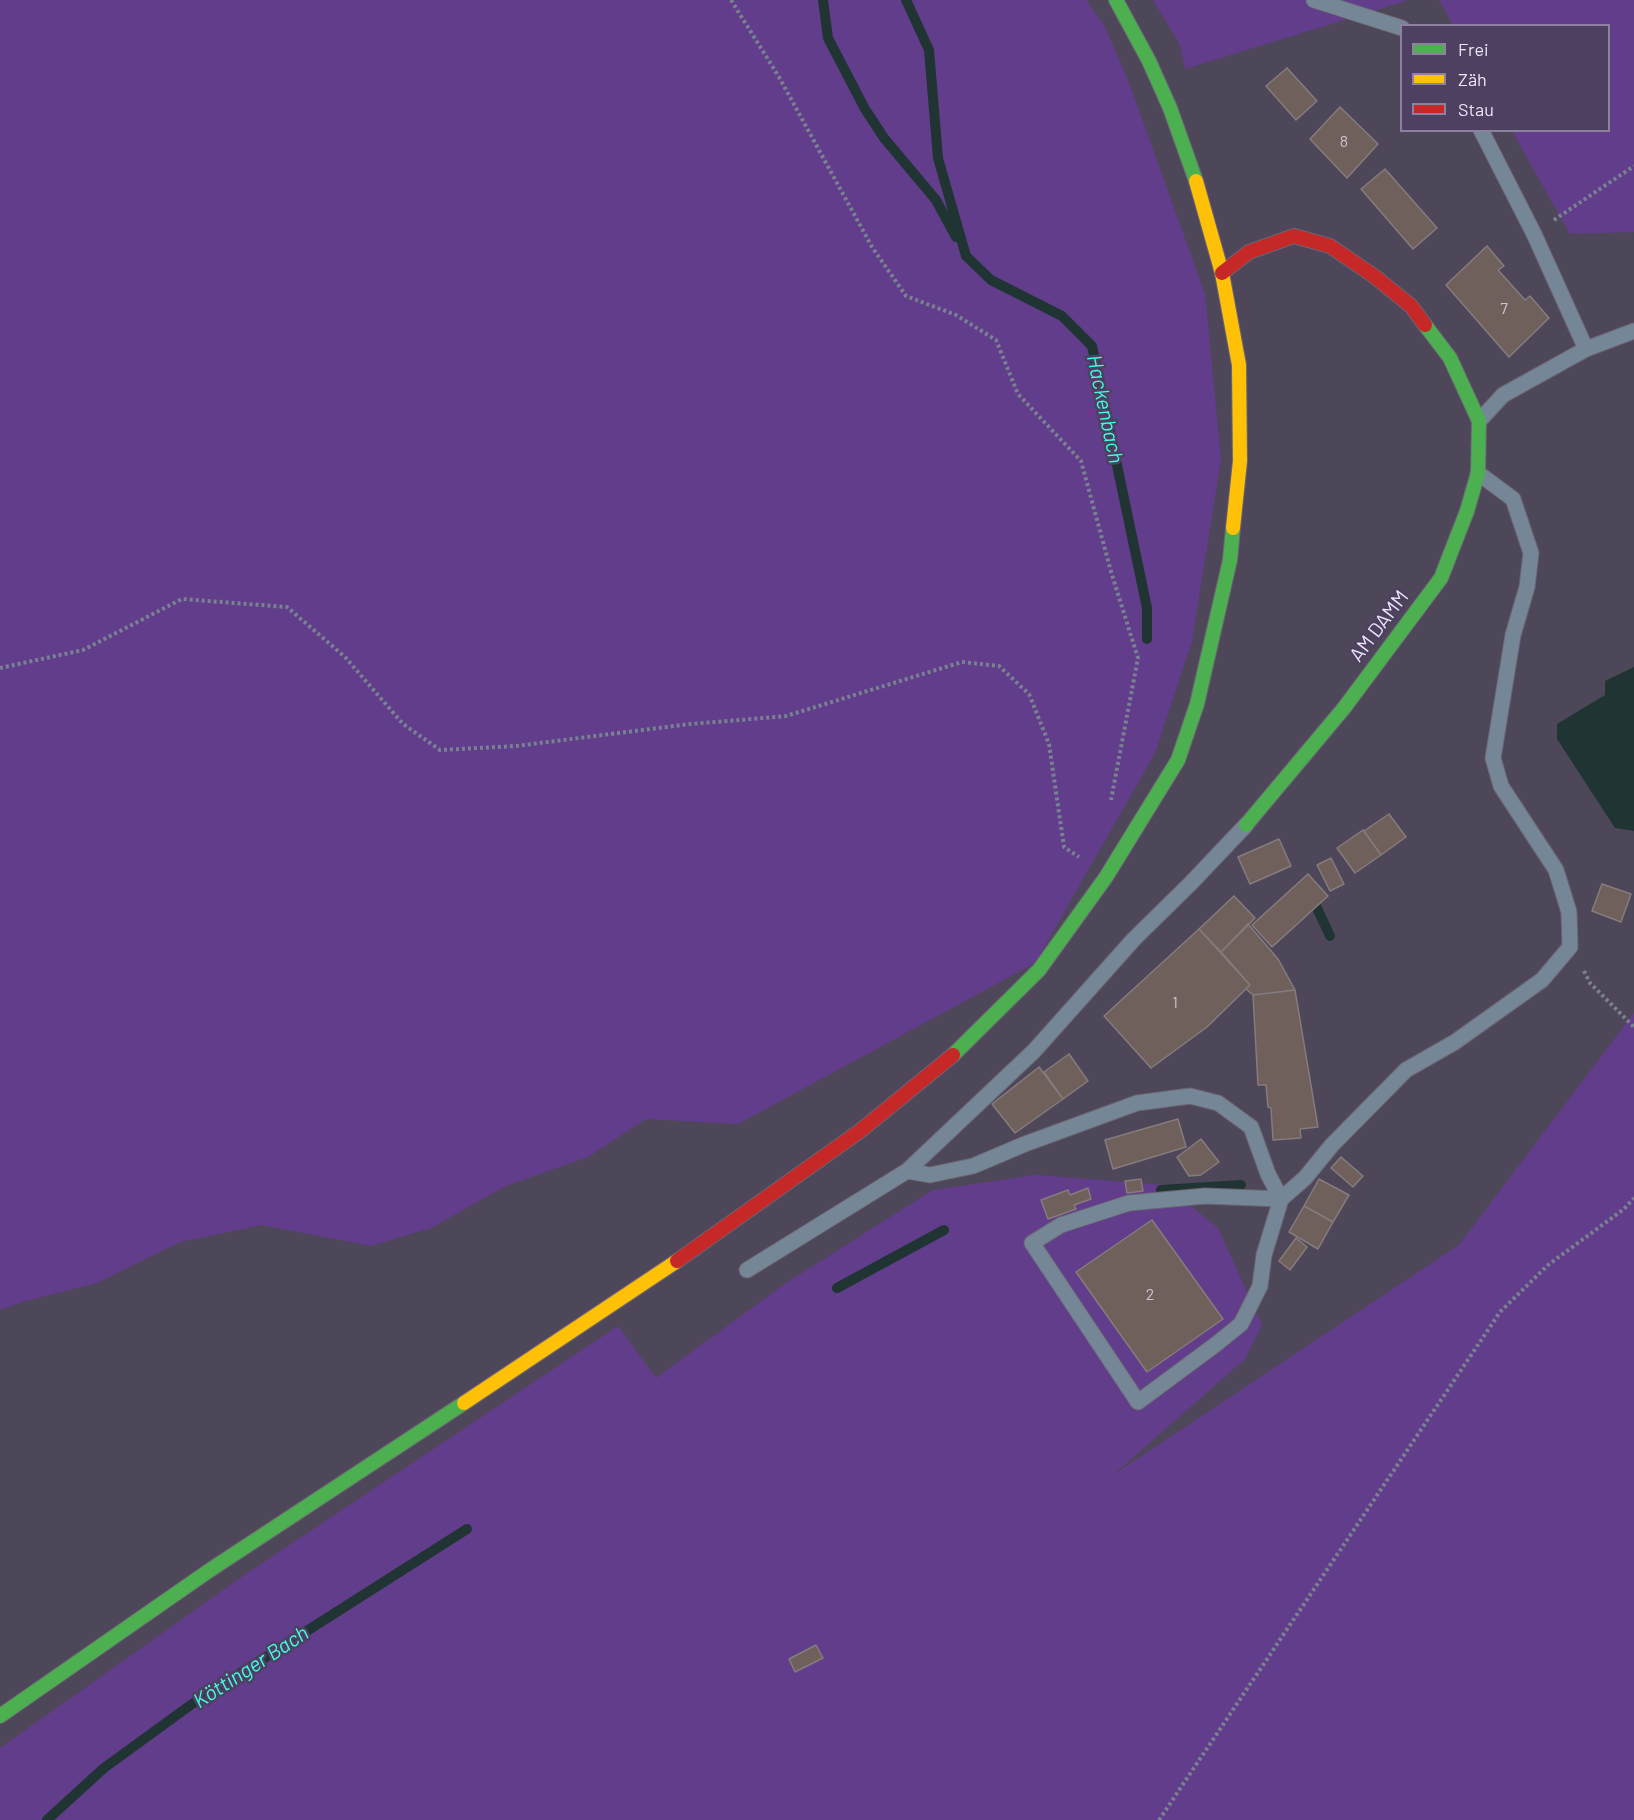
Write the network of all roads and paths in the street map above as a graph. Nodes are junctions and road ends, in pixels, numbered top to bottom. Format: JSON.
{"nodes":[{"id":1,"x":731,"y":0,"type":"edge"},
{"id":2,"x":1116,"y":0,"type":"edge"},
{"id":3,"x":1314,"y":0,"type":"edge"},
{"id":4,"x":1400,"y":28,"type":"edge"},
{"id":5,"x":1482,"y":132,"type":"edge"},
{"id":6,"x":1634,"y":166,"type":"edge"},
{"id":7,"x":1534,"y":234,"type":"junction"},
{"id":8,"x":1222,"y":273,"type":"junction"},
{"id":9,"x":1634,"y":331,"type":"edge"},
{"id":10,"x":1586,"y":349,"type":"junction"},
{"id":11,"x":1479,"y":421,"type":"junction"},
{"id":12,"x":1478,"y":473,"type":"junction"},
{"id":13,"x":0,"y":668,"type":"edge"},
{"id":14,"x":1110,"y":802,"type":"dead end"},
{"id":15,"x":1246,"y":825,"type":"joint"},
{"id":16,"x":1106,"y":877,"type":"junction"},
{"id":17,"x":1570,"y":947,"type":"junction"},
{"id":18,"x":1634,"y":1027,"type":"edge"},
{"id":19,"x":907,"y":1171,"type":"junction"},
{"id":20,"x":1634,"y":1198,"type":"edge"},
{"id":21,"x":1281,"y":1199,"type":"junction"},
{"id":22,"x":747,"y":1270,"type":"dead end"},
{"id":23,"x":0,"y":1716,"type":"edge"},
{"id":24,"x":1159,"y":1820,"type":"edge"}],
"edges":[{"from":1,"to":14,"type":"path"},
{"from":2,"to":8,"type":"main road"},
{"from":3,"to":4,"type":"lane"},
{"from":5,"to":7,"type":"lane"},
{"from":6,"to":7,"type":"path"},
{"from":7,"to":10,"type":"lane"},
{"from":8,"to":11,"type":"main road","name":"AM DAMM"},
{"from":8,"to":16,"type":"main road"},
{"from":9,"to":10,"type":"lane"},
{"from":10,"to":11,"type":"lane"},
{"from":11,"to":12,"type":"main road","name":"AM DAMM"},
{"from":12,"to":15,"type":"main road","name":"AM DAMM"},
{"from":12,"to":17,"type":"lane"},
{"from":13,"to":16,"type":"path"},
{"from":15,"to":19,"type":"lane"},
{"from":16,"to":23,"type":"main road"},
{"from":17,"to":18,"type":"path"},
{"from":17,"to":21,"type":"lane"},
{"from":19,"to":21,"type":"lane"},
{"from":19,"to":22,"type":"lane"},
{"from":20,"to":24,"type":"path"},
{"from":21,"to":21,"type":"lane"}]}
